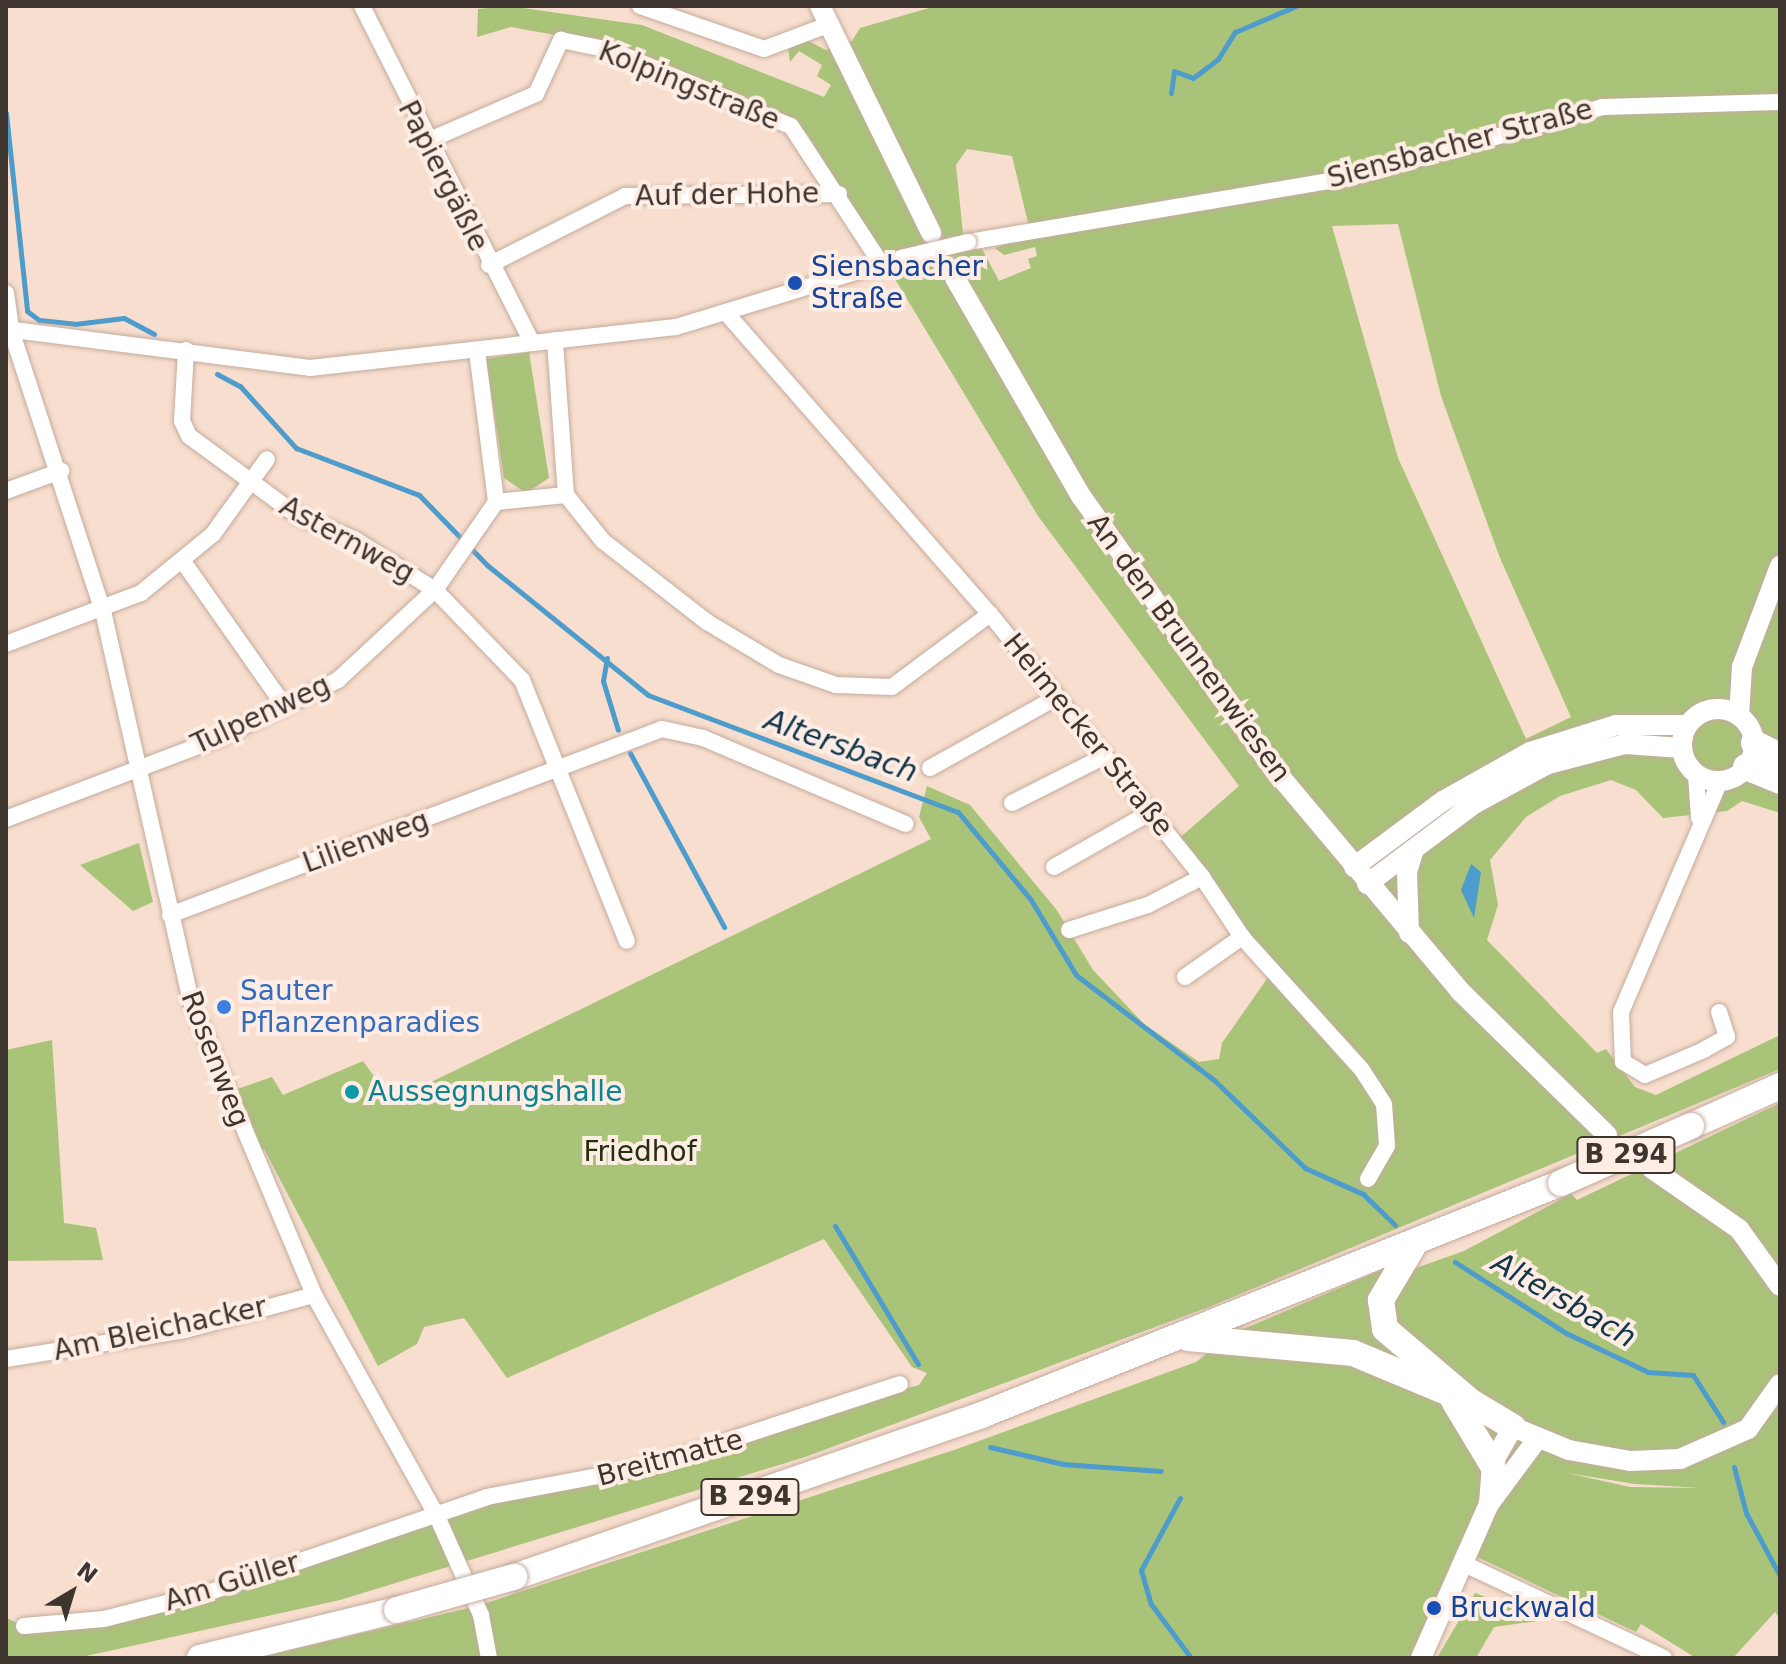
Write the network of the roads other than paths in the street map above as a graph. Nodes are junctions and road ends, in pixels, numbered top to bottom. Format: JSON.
{"nodes":[{"id":1,"x":362,"y":6,"type":"edge"},
{"id":2,"x":640,"y":6,"type":"edge"},
{"id":3,"x":824,"y":16,"type":"edge"},
{"id":4,"x":1780,"y":102,"type":"edge"},
{"id":5,"x":425,"y":142,"type":"junction"},
{"id":6,"x":839,"y":194,"type":"junction"},
{"id":7,"x":931,"y":233,"type":"tunnel mouth"},
{"id":8,"x":880,"y":262,"type":"junction"},
{"id":9,"x":489,"y":265,"type":"junction"},
{"id":10,"x":955,"y":278,"type":"tunnel mouth"},
{"id":11,"x":6,"y":293,"type":"edge"},
{"id":12,"x":728,"y":315,"type":"junction"},
{"id":13,"x":9,"y":330,"type":"edge"},
{"id":14,"x":555,"y":340,"type":"junction"},
{"id":15,"x":532,"y":342,"type":"junction"},
{"id":16,"x":186,"y":350,"type":"junction"},
{"id":17,"x":477,"y":351,"type":"junction"},
{"id":18,"x":267,"y":459,"type":"dead end"},
{"id":19,"x":61,"y":471,"type":"junction"},
{"id":20,"x":254,"y":486,"type":"junction"},
{"id":21,"x":6,"y":491,"type":"edge"},
{"id":22,"x":566,"y":495,"type":"junction"},
{"id":23,"x":496,"y":502,"type":"junction"},
{"id":24,"x":184,"y":563,"type":"junction"},
{"id":25,"x":1780,"y":566,"type":"edge"},
{"id":26,"x":435,"y":590,"type":"junction"},
{"id":27,"x":103,"y":611,"type":"junction"},
{"id":28,"x":990,"y":614,"type":"junction"},
{"id":29,"x":6,"y":644,"type":"edge"},
{"id":30,"x":1742,"y":667,"type":"junction"},
{"id":31,"x":1057,"y":697,"type":"junction"},
{"id":32,"x":283,"y":704,"type":"junction"},
{"id":33,"x":1717,"y":710,"type":"junction"},
{"id":34,"x":1739,"y":716,"type":"junction"},
{"id":35,"x":1687,"y":725,"type":"junction"},
{"id":36,"x":1682,"y":748,"type":"junction"},
{"id":37,"x":1750,"y":755,"type":"junction"},
{"id":38,"x":1105,"y":756,"type":"junction"},
{"id":39,"x":1780,"y":756,"type":"edge"},
{"id":40,"x":141,"y":768,"type":"junction"},
{"id":41,"x":930,"y":768,"type":"dead end"},
{"id":42,"x":563,"y":769,"type":"junction"},
{"id":43,"x":1696,"y":775,"type":"junction"},
{"id":44,"x":1720,"y":781,"type":"junction"},
{"id":45,"x":1780,"y":781,"type":"edge"},
{"id":46,"x":1012,"y":803,"type":"dead end"},
{"id":47,"x":1151,"y":812,"type":"junction"},
{"id":48,"x":6,"y":819,"type":"edge"},
{"id":49,"x":1699,"y":820,"type":"junction"},
{"id":50,"x":906,"y":824,"type":"dead end"},
{"id":51,"x":1414,"y":849,"type":"junction"},
{"id":52,"x":1054,"y":867,"type":"dead end"},
{"id":53,"x":1354,"y":867,"type":"junction"},
{"id":54,"x":1202,"y":877,"type":"junction"},
{"id":55,"x":1367,"y":884,"type":"junction"},
{"id":56,"x":170,"y":915,"type":"junction"},
{"id":57,"x":1069,"y":930,"type":"dead end"},
{"id":58,"x":1409,"y":933,"type":"junction"},
{"id":59,"x":1242,"y":937,"type":"junction"},
{"id":60,"x":627,"y":941,"type":"dead end"},
{"id":61,"x":1185,"y":977,"type":"dead end"},
{"id":62,"x":1719,"y":1012,"type":"dead end"},
{"id":63,"x":1780,"y":1086,"type":"edge"},
{"id":64,"x":1607,"y":1135,"type":"dead end"},
{"id":65,"x":1651,"y":1168,"type":"dead end"},
{"id":66,"x":1368,"y":1179,"type":"dead end"},
{"id":67,"x":1413,"y":1246,"type":"junction"},
{"id":68,"x":1780,"y":1286,"type":"edge"},
{"id":69,"x":314,"y":1295,"type":"junction"},
{"id":70,"x":1186,"y":1338,"type":"junction"},
{"id":71,"x":6,"y":1359,"type":"edge"},
{"id":72,"x":900,"y":1384,"type":"dead end"},
{"id":73,"x":1780,"y":1384,"type":"edge"},
{"id":74,"x":1463,"y":1402,"type":"junction"},
{"id":75,"x":1513,"y":1427,"type":"junction"},
{"id":76,"x":1538,"y":1438,"type":"junction"},
{"id":77,"x":1492,"y":1464,"type":"junction"},
{"id":78,"x":1489,"y":1504,"type":"junction"},
{"id":79,"x":436,"y":1514,"type":"junction"},
{"id":80,"x":1462,"y":1563,"type":"junction"},
{"id":81,"x":24,"y":1626,"type":"dead end"},
{"id":82,"x":200,"y":1658,"type":"edge"},
{"id":83,"x":489,"y":1658,"type":"edge"},
{"id":84,"x":1421,"y":1658,"type":"edge"},
{"id":85,"x":1664,"y":1658,"type":"edge"}],
"edges":[{"from":1,"to":5,"type":"street","name":"Papiergäßle"},
{"from":2,"to":3,"type":"street"},
{"from":3,"to":7,"type":"street"},
{"from":4,"to":8,"type":"street","name":"Siensbacher Straße","bridge":true},
{"from":5,"to":6,"type":"street","name":"Kolpingstraße"},
{"from":5,"to":9,"type":"street","name":"Papiergäßle"},
{"from":6,"to":8,"type":"street","name":"Kolpingstraße"},
{"from":6,"to":9,"type":"street","name":"Auf der Hohe"},
{"from":8,"to":12,"type":"street","name":"Siensbacher Straße"},
{"from":9,"to":15,"type":"street","name":"Papiergäßle"},
{"from":10,"to":53,"type":"street","name":"An den Brunnenwiesen"},
{"from":11,"to":13,"type":"street","name":"Rosenweg"},
{"from":12,"to":14,"type":"street","name":"Siensbacher Straße"},
{"from":12,"to":28,"type":"street","name":"Heimecker Straße"},
{"from":13,"to":16,"type":"street","name":"Siensbacher Straße"},
{"from":13,"to":19,"type":"street","name":"Rosenweg"},
{"from":14,"to":15,"type":"street","name":"Siensbacher Straße"},
{"from":14,"to":22,"type":"street"},
{"from":15,"to":17,"type":"street","name":"Siensbacher Straße"},
{"from":16,"to":17,"type":"street","name":"Siensbacher Straße"},
{"from":16,"to":20,"type":"street","name":"Asternweg"},
{"from":17,"to":23,"type":"street"},
{"from":18,"to":20,"type":"street"},
{"from":19,"to":21,"type":"street"},
{"from":19,"to":27,"type":"street","name":"Rosenweg"},
{"from":20,"to":24,"type":"street"},
{"from":20,"to":26,"type":"street","name":"Asternweg"},
{"from":22,"to":23,"type":"street"},
{"from":22,"to":28,"type":"street"},
{"from":23,"to":26,"type":"street","name":"Tulpenweg"},
{"from":24,"to":27,"type":"street"},
{"from":24,"to":32,"type":"street"},
{"from":25,"to":30,"type":"street"},
{"from":26,"to":32,"type":"street","name":"Tulpenweg"},
{"from":26,"to":42,"type":"street","name":"Asternweg"},
{"from":27,"to":29,"type":"street"},
{"from":27,"to":40,"type":"street","name":"Rosenweg"},
{"from":28,"to":31,"type":"street","name":"Heimecker Straße"},
{"from":30,"to":33,"type":"street"},
{"from":30,"to":34,"type":"street"},
{"from":31,"to":38,"type":"street","name":"Heimecker Straße"},
{"from":31,"to":41,"type":"street"},
{"from":32,"to":40,"type":"street","name":"Tulpenweg"},
{"from":33,"to":34,"type":"street"},
{"from":33,"to":35,"type":"street"},
{"from":34,"to":37,"type":"street"},
{"from":35,"to":36,"type":"street"},
{"from":35,"to":53,"type":"street"},
{"from":36,"to":43,"type":"street"},
{"from":36,"to":51,"type":"street"},
{"from":37,"to":39,"type":"highway"},
{"from":37,"to":44,"type":"street"},
{"from":37,"to":45,"type":"highway"},
{"from":38,"to":46,"type":"street"},
{"from":38,"to":47,"type":"street","name":"Heimecker Straße"},
{"from":40,"to":48,"type":"street","name":"Tulpenweg"},
{"from":40,"to":56,"type":"street","name":"Rosenweg"},
{"from":42,"to":50,"type":"street","name":"Lilienweg"},
{"from":42,"to":56,"type":"street","name":"Lilienweg"},
{"from":42,"to":60,"type":"street"},
{"from":43,"to":44,"type":"street"},
{"from":43,"to":49,"type":"street"},
{"from":44,"to":49,"type":"street"},
{"from":47,"to":52,"type":"street"},
{"from":47,"to":54,"type":"street","name":"Heimecker Straße"},
{"from":49,"to":62,"type":"street"},
{"from":51,"to":55,"type":"street"},
{"from":51,"to":58,"type":"street"},
{"from":53,"to":55,"type":"street","name":"An den Brunnenwiesen"},
{"from":54,"to":57,"type":"street"},
{"from":54,"to":59,"type":"street","name":"Heimecker Straße"},
{"from":55,"to":58,"type":"street","name":"An den Brunnenwiesen"},
{"from":56,"to":69,"type":"street","name":"Rosenweg"},
{"from":58,"to":64,"type":"street","name":"An den Brunnenwiesen"},
{"from":59,"to":61,"type":"street"},
{"from":59,"to":66,"type":"street","name":"Heimecker Straße"},
{"from":63,"to":67,"type":"highway","number":"B 294","bridge":true},
{"from":65,"to":68,"type":"street"},
{"from":67,"to":70,"type":"highway","number":"B 294"},
{"from":67,"to":74,"type":"highway"},
{"from":69,"to":71,"type":"street","name":"Am Bleichacker"},
{"from":69,"to":79,"type":"street","name":"Rosenweg"},
{"from":70,"to":74,"type":"highway"},
{"from":70,"to":82,"type":"highway","number":"B 294","bridge":true},
{"from":72,"to":79,"type":"street","name":"Breitmatte"},
{"from":73,"to":76,"type":"street"},
{"from":74,"to":75,"type":"highway"},
{"from":74,"to":77,"type":"highway"},
{"from":75,"to":76,"type":"street"},
{"from":75,"to":77,"type":"street"},
{"from":76,"to":78,"type":"street"},
{"from":77,"to":78,"type":"street"},
{"from":78,"to":80,"type":"street"},
{"from":79,"to":81,"type":"street","name":"Am Güller"},
{"from":79,"to":83,"type":"street","name":"Rosenweg"},
{"from":80,"to":84,"type":"street"},
{"from":80,"to":85,"type":"street"}]}
